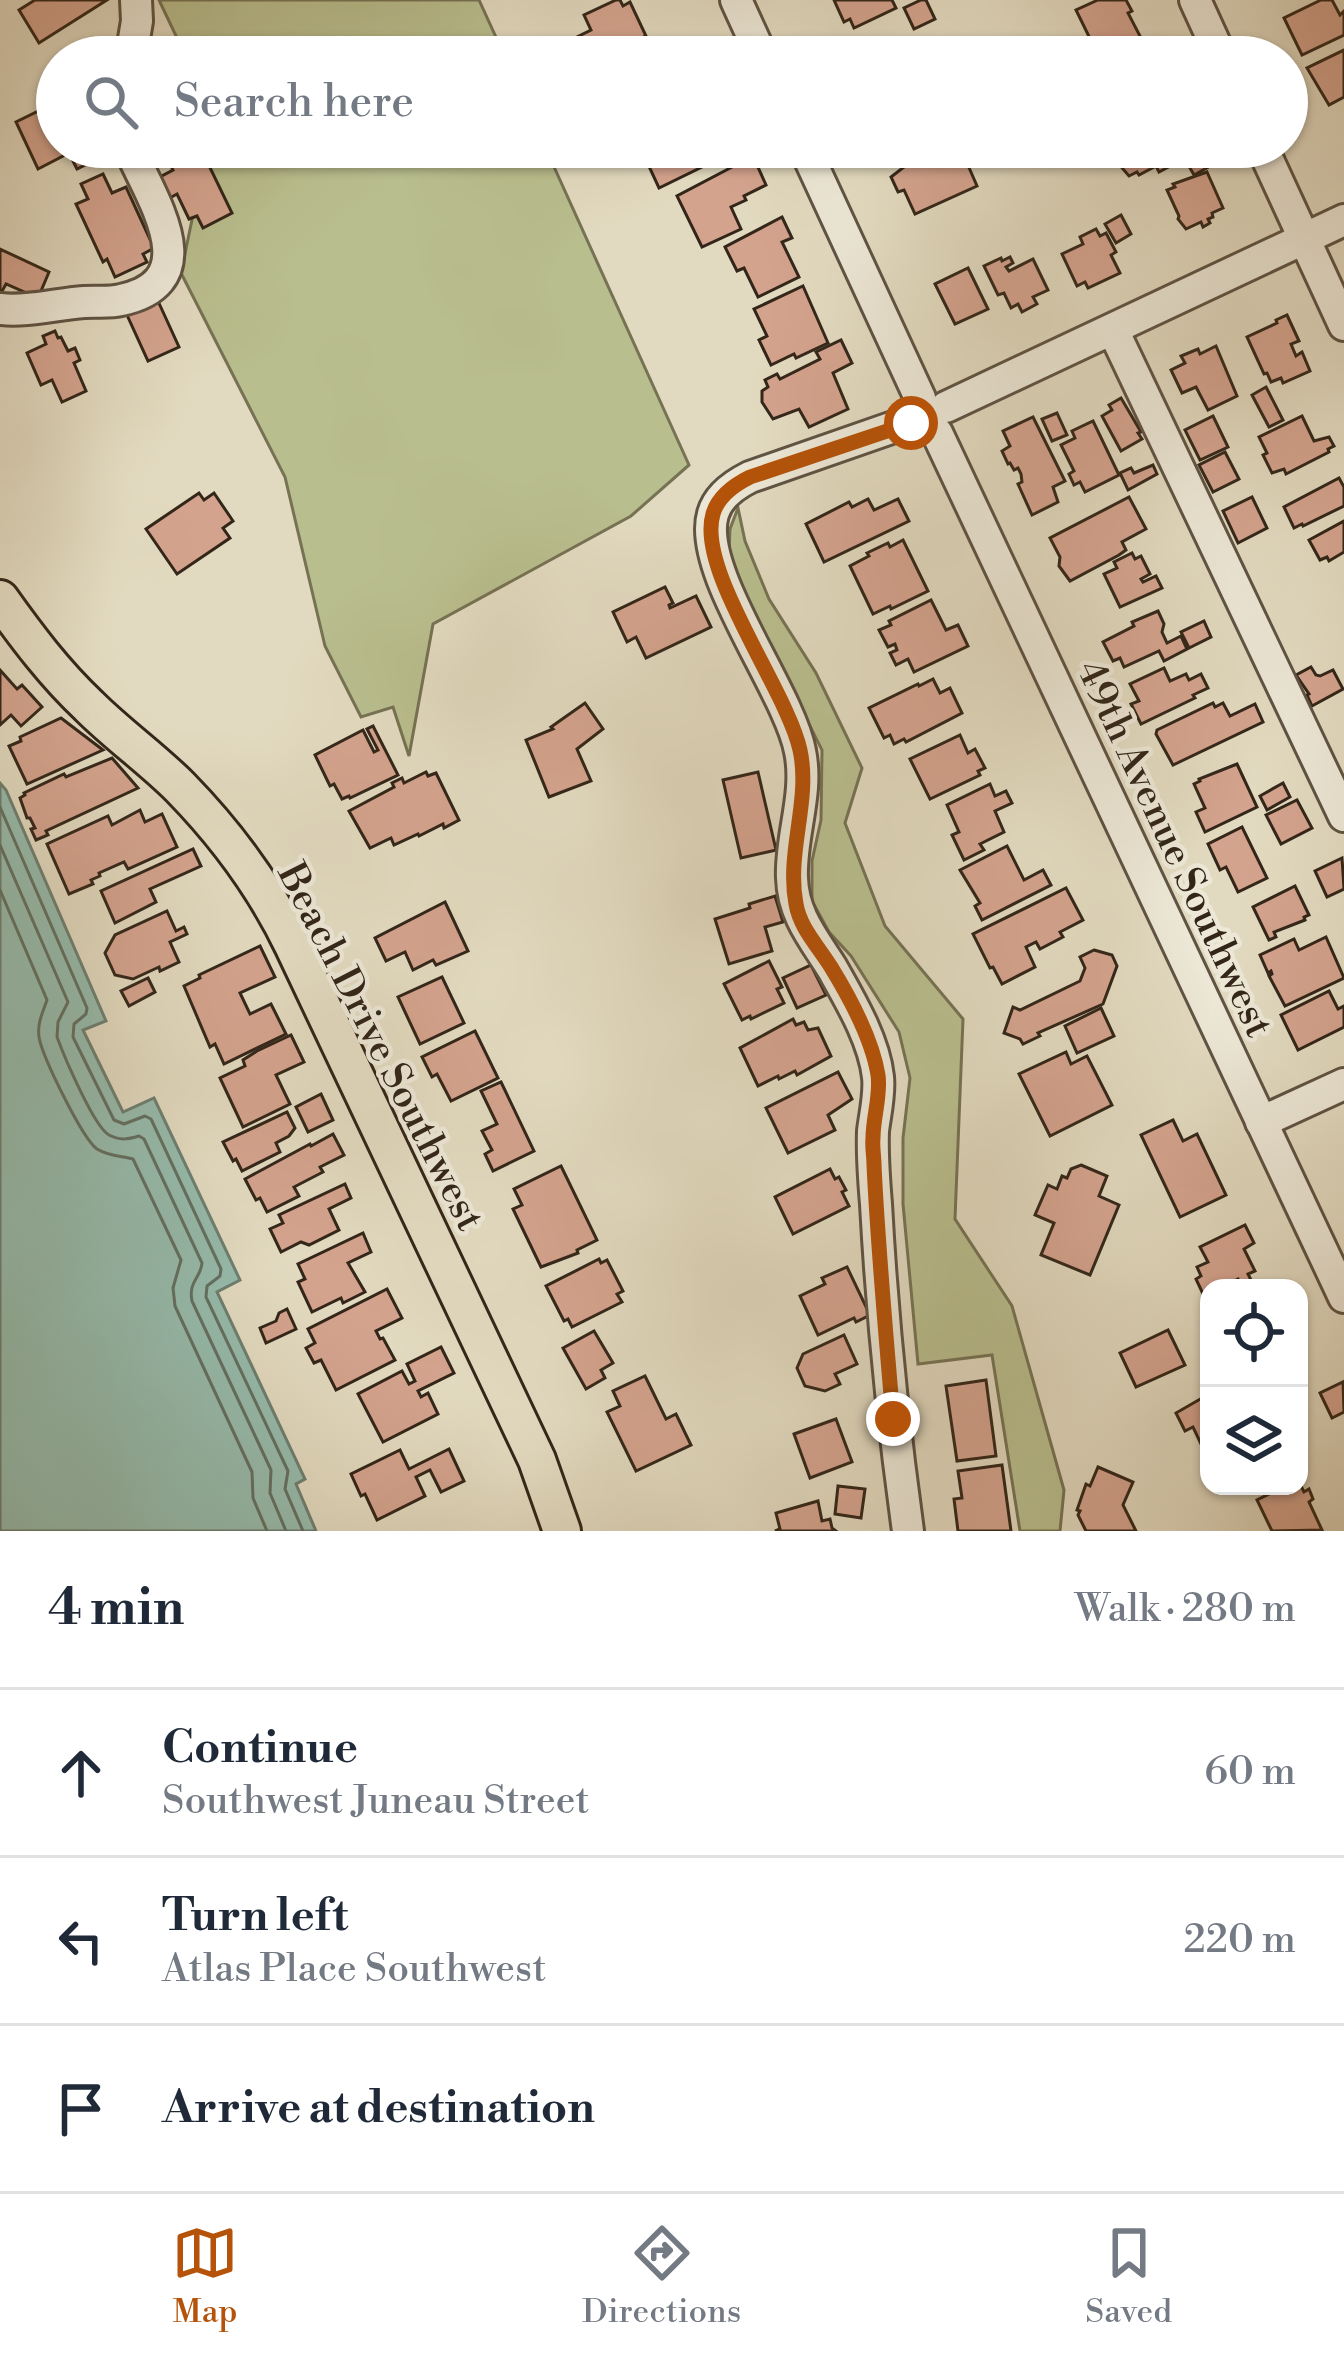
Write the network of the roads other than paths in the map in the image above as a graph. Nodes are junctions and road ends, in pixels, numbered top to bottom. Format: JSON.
{"nodes":[{"id":1,"x":136,"y":0,"type":"edge"},
{"id":2,"x":736,"y":0,"type":"edge"},
{"id":3,"x":1195,"y":0,"type":"edge"},
{"id":4,"x":134,"y":36,"type":"edge"},
{"id":5,"x":753,"y":36,"type":"edge"},
{"id":6,"x":1211,"y":36,"type":"edge"},
{"id":7,"x":138,"y":168,"type":"edge"},
{"id":8,"x":814,"y":168,"type":"edge"},
{"id":9,"x":1271,"y":168,"type":"edge"},
{"id":10,"x":1344,"y":220,"type":"edge"},
{"id":11,"x":1304,"y":240,"type":"junction"},
{"id":12,"x":0,"y":309,"type":"edge"},
{"id":13,"x":1344,"y":325,"type":"edge"},
{"id":14,"x":1113,"y":330,"type":"junction"},
{"id":15,"x":929,"y":415,"type":"junction"},
{"id":16,"x":0,"y":598,"type":"edge"},
{"id":17,"x":1344,"y":816,"type":"edge"},
{"id":18,"x":1344,"y":1084,"type":"edge"},
{"id":19,"x":1261,"y":1122,"type":"junction"},
{"id":20,"x":1344,"y":1297,"type":"edge"},
{"id":21,"x":562,"y":1531,"type":"edge"},
{"id":22,"x":908,"y":1531,"type":"edge"}],
"edges":[{"from":1,"to":4,"type":"street"},
{"from":2,"to":5,"type":"street"},
{"from":3,"to":6,"type":"street"},
{"from":7,"to":12,"type":"street"},
{"from":8,"to":15,"type":"street","name":"49th Avenue Southwest"},
{"from":9,"to":11,"type":"street"},
{"from":10,"to":11,"type":"street"},
{"from":11,"to":13,"type":"street"},
{"from":11,"to":14,"type":"street"},
{"from":14,"to":15,"type":"street"},
{"from":14,"to":17,"type":"street"},
{"from":15,"to":19,"type":"street","name":"49th Avenue Southwest"},
{"from":15,"to":22,"type":"street"},
{"from":16,"to":21,"type":"main road","name":"Beach Drive Southwest"},
{"from":18,"to":19,"type":"street"},
{"from":19,"to":20,"type":"street","name":"49th Avenue Southwest"}]}
